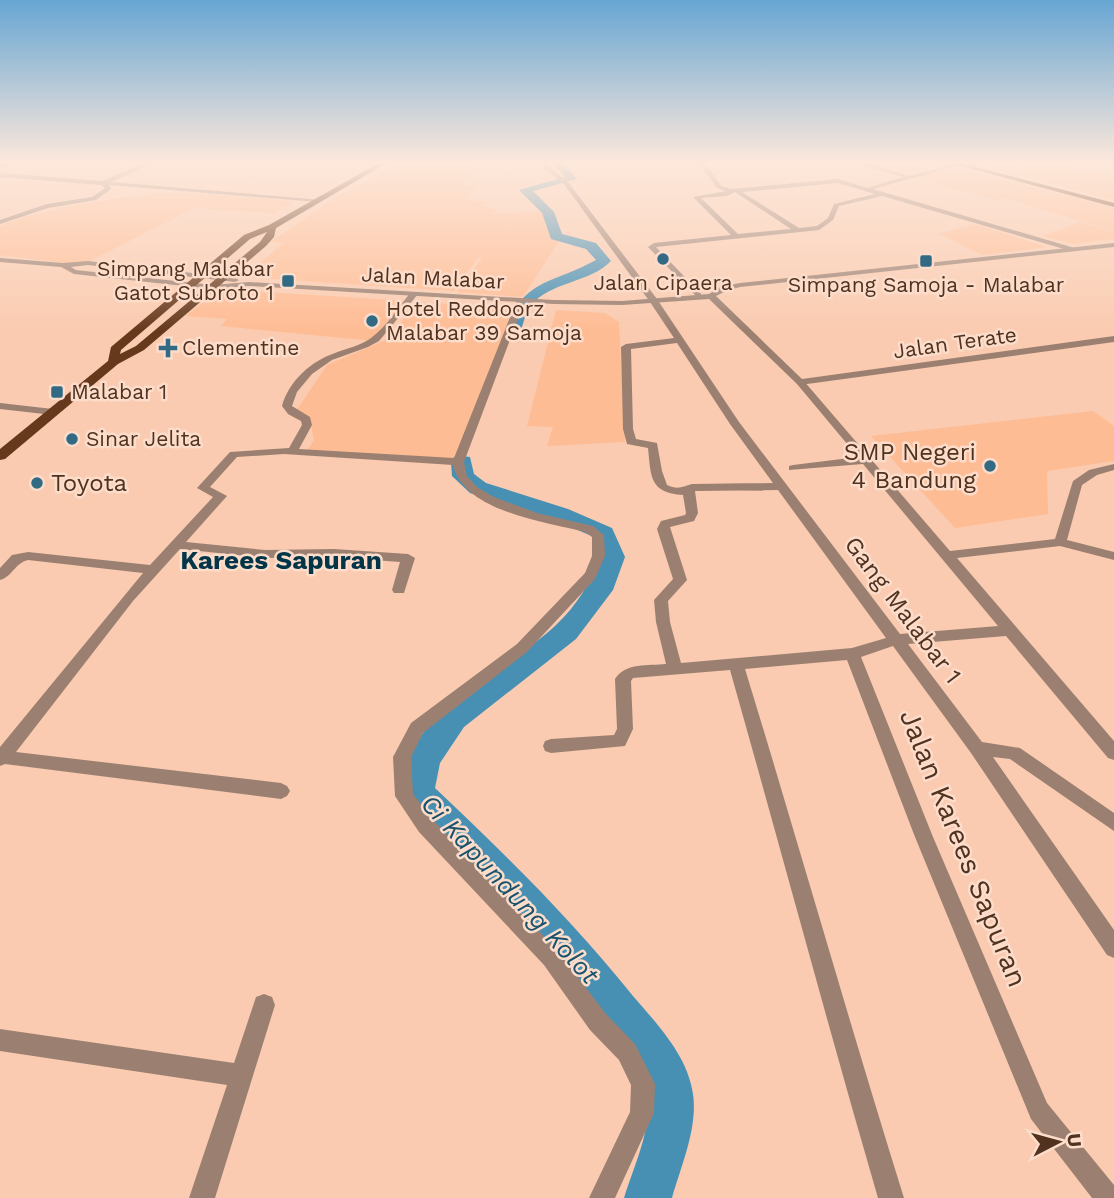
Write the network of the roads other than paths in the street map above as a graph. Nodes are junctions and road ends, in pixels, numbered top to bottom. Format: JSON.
{"nodes":[{"id":1,"x":286,"y":219,"type":"edge"},
{"id":2,"x":592,"y":219,"type":"edge"},
{"id":3,"x":718,"y":219,"type":"edge"},
{"id":4,"x":780,"y":219,"type":"edge"},
{"id":5,"x":831,"y":219,"type":"edge"},
{"id":6,"x":975,"y":219,"type":"edge"},
{"id":7,"x":272,"y":227,"type":"junction"},
{"id":8,"x":798,"y":230,"type":"junction"},
{"id":9,"x":736,"y":236,"type":"junction"},
{"id":10,"x":1114,"y":245,"type":"edge"},
{"id":11,"x":1074,"y":248,"type":"junction"},
{"id":12,"x":0,"y":260,"type":"edge"},
{"id":13,"x":63,"y":265,"type":"junction"},
{"id":14,"x":204,"y":274,"type":"junction"},
{"id":15,"x":224,"y":277,"type":"junction"},
{"id":16,"x":249,"y":284,"type":"junction"},
{"id":17,"x":191,"y":285,"type":"junction"},
{"id":18,"x":212,"y":287,"type":"junction"},
{"id":19,"x":414,"y":294,"type":"junction"},
{"id":20,"x":698,"y":296,"type":"junction"},
{"id":21,"x":711,"y":296,"type":"junction"},
{"id":22,"x":520,"y":300,"type":"junction"},
{"id":23,"x":654,"y":301,"type":"junction"},
{"id":24,"x":1114,"y":339,"type":"edge"},
{"id":25,"x":680,"y":340,"type":"junction"},
{"id":26,"x":114,"y":362,"type":"junction"},
{"id":27,"x":800,"y":382,"type":"junction"},
{"id":28,"x":0,"y":406,"type":"edge"},
{"id":29,"x":53,"y":412,"type":"junction"},
{"id":30,"x":292,"y":452,"type":"junction"},
{"id":31,"x":0,"y":456,"type":"edge"},
{"id":32,"x":865,"y":460,"type":"junction"},
{"id":33,"x":458,"y":462,"type":"junction"},
{"id":34,"x":1114,"y":467,"type":"edge"},
{"id":35,"x":793,"y":468,"type":"dead end"},
{"id":36,"x":780,"y":486,"type":"junction"},
{"id":37,"x":688,"y":492,"type":"junction"},
{"id":38,"x":1060,"y":542,"type":"junction"},
{"id":39,"x":177,"y":545,"type":"junction"},
{"id":40,"x":948,"y":555,"type":"junction"},
{"id":41,"x":1114,"y":556,"type":"edge"},
{"id":42,"x":155,"y":570,"type":"junction"},
{"id":43,"x":0,"y":576,"type":"edge"},
{"id":44,"x":399,"y":590,"type":"dead end"},
{"id":45,"x":1010,"y":630,"type":"junction"},
{"id":46,"x":896,"y":640,"type":"junction"},
{"id":47,"x":852,"y":654,"type":"junction"},
{"id":48,"x":736,"y":666,"type":"junction"},
{"id":49,"x":675,"y":670,"type":"junction"},
{"id":50,"x":551,"y":746,"type":"dead end"},
{"id":51,"x":977,"y":748,"type":"junction"},
{"id":52,"x":1114,"y":753,"type":"edge"},
{"id":53,"x":1,"y":758,"type":"edge"},
{"id":54,"x":281,"y":791,"type":"dead end"},
{"id":55,"x":1114,"y":823,"type":"edge"},
{"id":56,"x":1114,"y":948,"type":"edge"},
{"id":57,"x":264,"y":1004,"type":"dead end"},
{"id":58,"x":0,"y":1040,"type":"edge"},
{"id":59,"x":240,"y":1075,"type":"junction"},
{"id":60,"x":202,"y":1198,"type":"edge"},
{"id":61,"x":603,"y":1198,"type":"edge"},
{"id":62,"x":891,"y":1198,"type":"edge"},
{"id":63,"x":1108,"y":1198,"type":"edge"}],
"edges":[{"from":1,"to":7,"type":"main road"},
{"from":2,"to":23,"type":"street","name":"Gang Malabar 1"},
{"from":3,"to":9,"type":"street"},
{"from":4,"to":8,"type":"street"},
{"from":5,"to":8,"type":"street"},
{"from":6,"to":11,"type":"street"},
{"from":7,"to":14,"type":"main road"},
{"from":7,"to":15,"type":"main road"},
{"from":8,"to":9,"type":"street"},
{"from":9,"to":20,"type":"street"},
{"from":10,"to":11,"type":"street","name":"Jalan Malabar"},
{"from":11,"to":21,"type":"street","name":"Jalan Malabar"},
{"from":12,"to":13,"type":"street","name":"Jalan Malabar"},
{"from":13,"to":14,"type":"street","name":"Jalan Malabar"},
{"from":13,"to":17,"type":"street","name":"Jalan Malabar"},
{"from":14,"to":15,"type":"street","name":"Jalan Malabar"},
{"from":14,"to":17,"type":"main road"},
{"from":15,"to":16,"type":"street","name":"Jalan Malabar"},
{"from":15,"to":18,"type":"main road"},
{"from":16,"to":18,"type":"street","name":"Jalan Malabar"},
{"from":16,"to":19,"type":"street","name":"Jalan Malabar"},
{"from":17,"to":18,"type":"street","name":"Jalan Malabar"},
{"from":17,"to":26,"type":"main road"},
{"from":18,"to":26,"type":"main road"},
{"from":19,"to":22,"type":"street","name":"Jalan Malabar"},
{"from":19,"to":30,"type":"street"},
{"from":20,"to":21,"type":"street","name":"Jalan Malabar"},
{"from":20,"to":23,"type":"street","name":"Jalan Malabar"},
{"from":21,"to":27,"type":"street"},
{"from":22,"to":23,"type":"street","name":"Jalan Malabar"},
{"from":22,"to":33,"type":"street"},
{"from":23,"to":25,"type":"street","name":"Gang Malabar 1"},
{"from":24,"to":27,"type":"street","name":"Jalan Terate"},
{"from":25,"to":36,"type":"street","name":"Gang Malabar 1"},
{"from":25,"to":37,"type":"street"},
{"from":26,"to":29,"type":"main road"},
{"from":27,"to":32,"type":"street"},
{"from":28,"to":29,"type":"street"},
{"from":29,"to":31,"type":"main road"},
{"from":30,"to":33,"type":"street"},
{"from":30,"to":39,"type":"street"},
{"from":32,"to":35,"type":"street"},
{"from":32,"to":40,"type":"street"},
{"from":33,"to":61,"type":"street"},
{"from":34,"to":38,"type":"street"},
{"from":36,"to":37,"type":"street"},
{"from":36,"to":46,"type":"street","name":"Gang Malabar 1"},
{"from":37,"to":49,"type":"street"},
{"from":38,"to":40,"type":"street"},
{"from":38,"to":41,"type":"street"},
{"from":39,"to":42,"type":"street"},
{"from":39,"to":44,"type":"street"},
{"from":40,"to":45,"type":"street"},
{"from":42,"to":43,"type":"street"},
{"from":42,"to":53,"type":"street"},
{"from":45,"to":46,"type":"street"},
{"from":45,"to":52,"type":"street"},
{"from":46,"to":47,"type":"street"},
{"from":46,"to":51,"type":"street","name":"Gang Malabar 1"},
{"from":47,"to":48,"type":"street"},
{"from":47,"to":63,"type":"street","name":"Jalan Karees Sapuran"},
{"from":48,"to":49,"type":"street"},
{"from":48,"to":62,"type":"street"},
{"from":49,"to":50,"type":"street"},
{"from":51,"to":55,"type":"street"},
{"from":51,"to":56,"type":"street","name":"Gang Malabar 1"},
{"from":53,"to":54,"type":"street"},
{"from":57,"to":59,"type":"street"},
{"from":58,"to":59,"type":"street"},
{"from":59,"to":60,"type":"street"}]}
